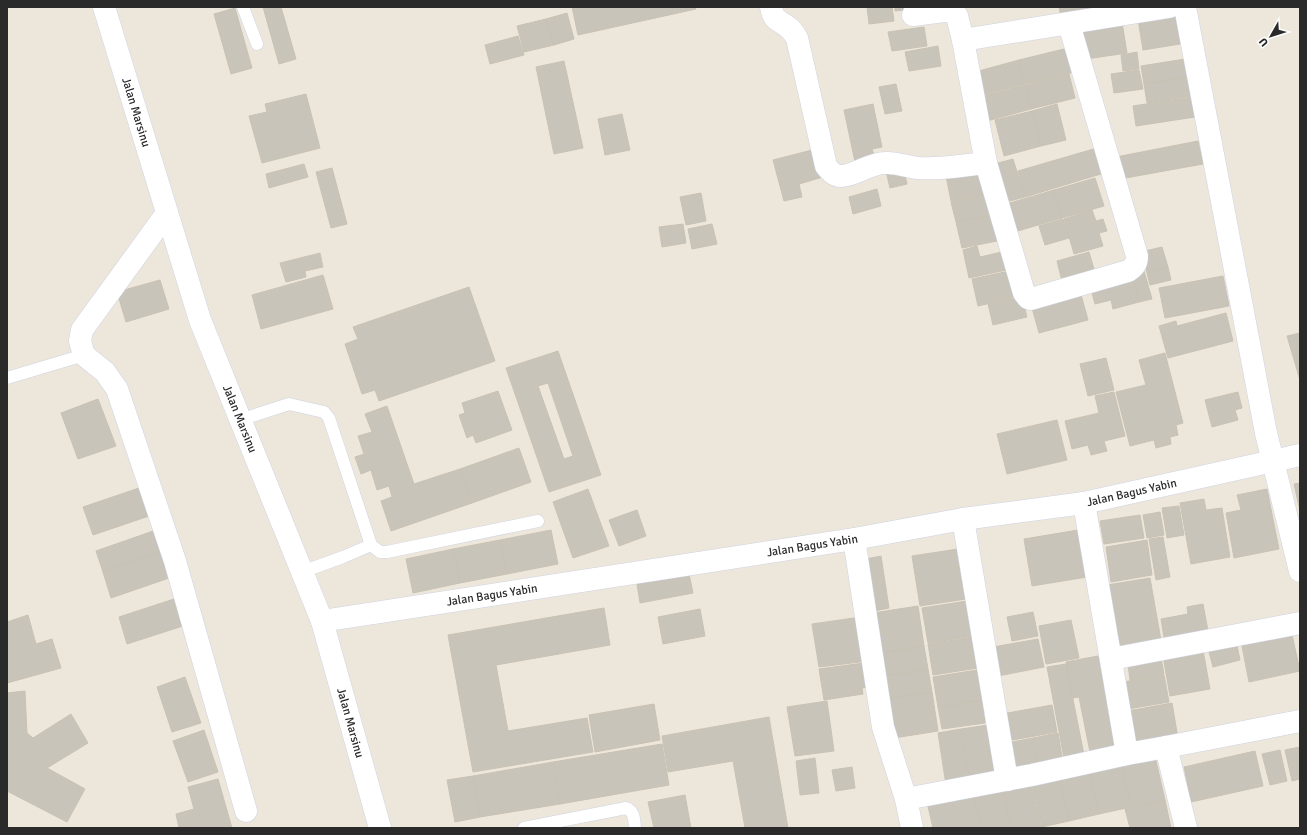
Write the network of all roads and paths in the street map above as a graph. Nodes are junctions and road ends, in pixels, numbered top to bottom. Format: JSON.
{"nodes":[{"id":1,"x":104,"y":7,"type":"edge"},
{"id":2,"x":243,"y":7,"type":"edge"},
{"id":3,"x":771,"y":7,"type":"edge"},
{"id":4,"x":1169,"y":7,"type":"edge"},
{"id":5,"x":1185,"y":7,"type":"edge"},
{"id":6,"x":913,"y":15,"type":"dead end"},
{"id":7,"x":1069,"y":24,"type":"junction"},
{"id":8,"x":963,"y":40,"type":"junction"},
{"id":9,"x":257,"y":44,"type":"dead end"},
{"id":10,"x":986,"y":163,"type":"junction"},
{"id":11,"x":167,"y":213,"type":"junction"},
{"id":12,"x":84,"y":355,"type":"junction"},
{"id":13,"x":7,"y":378,"type":"edge"},
{"id":14,"x":240,"y":420,"type":"junction"},
{"id":15,"x":1300,"y":456,"type":"edge"},
{"id":16,"x":1273,"y":461,"type":"junction"},
{"id":17,"x":1084,"y":504,"type":"junction"},
{"id":18,"x":963,"y":519,"type":"junction"},
{"id":19,"x":538,"y":521,"type":"dead end"},
{"id":20,"x":854,"y":539,"type":"junction"},
{"id":21,"x":371,"y":545,"type":"junction"},
{"id":22,"x":1300,"y":571,"type":"edge"},
{"id":23,"x":302,"y":572,"type":"junction"},
{"id":24,"x":322,"y":620,"type":"junction"},
{"id":25,"x":1300,"y":623,"type":"edge"},
{"id":26,"x":1111,"y":659,"type":"junction"},
{"id":27,"x":1300,"y":721,"type":"edge"},
{"id":28,"x":1166,"y":747,"type":"junction"},
{"id":29,"x":1127,"y":754,"type":"junction"},
{"id":30,"x":1007,"y":780,"type":"junction"},
{"id":31,"x":906,"y":799,"type":"junction"},
{"id":32,"x":246,"y":811,"type":"dead end"},
{"id":33,"x":380,"y":828,"type":"edge"},
{"id":34,"x":524,"y":828,"type":"edge"},
{"id":35,"x":635,"y":828,"type":"edge"},
{"id":36,"x":912,"y":828,"type":"edge"},
{"id":37,"x":1186,"y":828,"type":"edge"}],
"edges":[{"from":1,"to":11,"type":"street","name":"Jalan Marsinu"},
{"from":2,"to":9,"type":"lane"},
{"from":3,"to":10,"type":"street"},
{"from":4,"to":7,"type":"street"},
{"from":5,"to":16,"type":"street"},
{"from":6,"to":8,"type":"street"},
{"from":7,"to":8,"type":"street"},
{"from":7,"to":10,"type":"street"},
{"from":8,"to":10,"type":"street"},
{"from":11,"to":12,"type":"street"},
{"from":11,"to":14,"type":"street","name":"Jalan Marsinu"},
{"from":12,"to":13,"type":"lane"},
{"from":12,"to":32,"type":"street"},
{"from":14,"to":21,"type":"lane"},
{"from":14,"to":23,"type":"street","name":"Jalan Marsinu"},
{"from":15,"to":16,"type":"street","name":"Jalan Bagus Yabin"},
{"from":16,"to":17,"type":"street","name":"Jalan Bagus Yabin"},
{"from":16,"to":22,"type":"street"},
{"from":17,"to":18,"type":"street","name":"Jalan Bagus Yabin"},
{"from":17,"to":26,"type":"street"},
{"from":18,"to":20,"type":"street","name":"Jalan Bagus Yabin"},
{"from":18,"to":30,"type":"street"},
{"from":19,"to":21,"type":"lane"},
{"from":20,"to":24,"type":"street","name":"Jalan Bagus Yabin"},
{"from":20,"to":31,"type":"street"},
{"from":21,"to":23,"type":"lane"},
{"from":23,"to":24,"type":"street","name":"Jalan Marsinu"},
{"from":24,"to":33,"type":"street","name":"Jalan Marsinu"},
{"from":25,"to":26,"type":"street"},
{"from":26,"to":29,"type":"street"},
{"from":27,"to":28,"type":"street"},
{"from":28,"to":29,"type":"street"},
{"from":28,"to":37,"type":"street"},
{"from":29,"to":30,"type":"street"},
{"from":30,"to":31,"type":"street"},
{"from":31,"to":36,"type":"street"},
{"from":34,"to":35,"type":"lane"}]}
